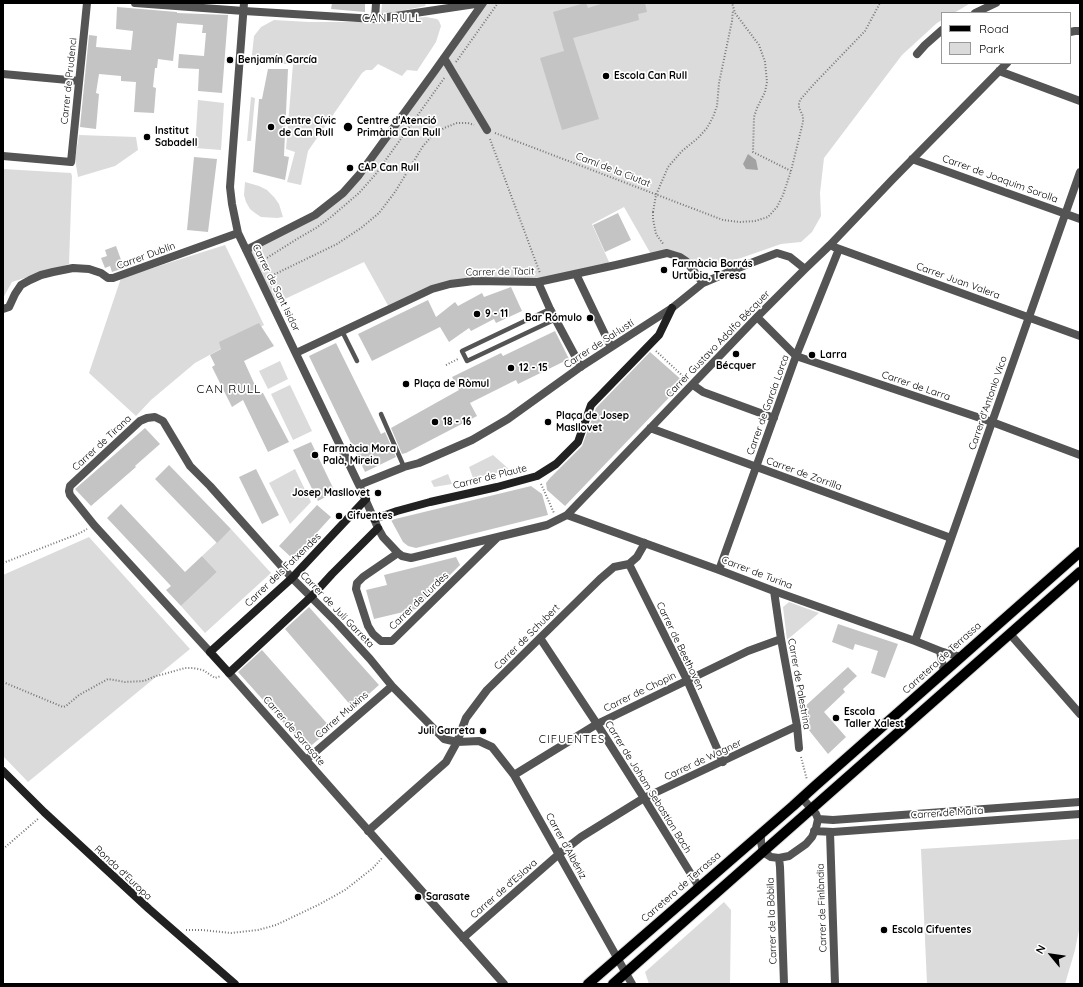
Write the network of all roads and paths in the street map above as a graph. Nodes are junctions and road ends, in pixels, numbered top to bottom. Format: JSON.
{"nodes":[{"id":1,"x":87,"y":3,"type":"edge"},
{"id":2,"x":135,"y":3,"type":"edge"},
{"id":3,"x":376,"y":3,"type":"edge"},
{"id":4,"x":482,"y":3,"type":"edge"},
{"id":5,"x":732,"y":3,"type":"edge"},
{"id":6,"x":880,"y":3,"type":"edge"},
{"id":7,"x":996,"y":3,"type":"edge"},
{"id":8,"x":163,"y":4,"type":"edge"},
{"id":9,"x":244,"y":7,"type":"edge"},
{"id":10,"x":733,"y":8,"type":"junction"},
{"id":11,"x":977,"y":12,"type":"edge"},
{"id":12,"x":375,"y":19,"type":"junction"},
{"id":13,"x":941,"y":31,"type":"edge"},
{"id":14,"x":917,"y":54,"type":"dead end"},
{"id":15,"x":444,"y":58,"type":"junction"},
{"id":16,"x":1004,"y":67,"type":"edge"},
{"id":17,"x":3,"y":74,"type":"edge"},
{"id":18,"x":79,"y":81,"type":"junction"},
{"id":19,"x":1080,"y":101,"type":"edge"},
{"id":20,"x":487,"y":130,"type":"junction"},
{"id":21,"x":3,"y":156,"type":"edge"},
{"id":22,"x":912,"y":159,"type":"junction"},
{"id":23,"x":791,"y":171,"type":"junction"},
{"id":24,"x":1080,"y":172,"type":"edge"},
{"id":25,"x":656,"y":195,"type":"junction"},
{"id":26,"x":1066,"y":214,"type":"junction"},
{"id":27,"x":1080,"y":219,"type":"edge"},
{"id":28,"x":238,"y":233,"type":"junction"},
{"id":29,"x":830,"y":245,"type":"junction"},
{"id":30,"x":839,"y":249,"type":"junction"},
{"id":31,"x":246,"y":250,"type":"junction"},
{"id":32,"x":673,"y":255,"type":"junction"},
{"id":33,"x":805,"y":269,"type":"junction"},
{"id":34,"x":576,"y":274,"type":"junction"},
{"id":35,"x":261,"y":281,"type":"junction"},
{"id":36,"x":540,"y":282,"type":"junction"},
{"id":37,"x":703,"y":283,"type":"junction"},
{"id":38,"x":3,"y":308,"type":"edge"},
{"id":39,"x":672,"y":308,"type":"junction"},
{"id":40,"x":550,"y":309,"type":"junction"},
{"id":41,"x":757,"y":317,"type":"junction"},
{"id":42,"x":1028,"y":317,"type":"junction"},
{"id":43,"x":556,"y":319,"type":"junction"},
{"id":44,"x":342,"y":331,"type":"junction"},
{"id":45,"x":1080,"y":336,"type":"edge"},
{"id":46,"x":649,"y":345,"type":"junction"},
{"id":47,"x":611,"y":348,"type":"junction"},
{"id":48,"x":296,"y":353,"type":"junction"},
{"id":49,"x":465,"y":356,"type":"junction"},
{"id":50,"x":796,"y":356,"type":"junction"},
{"id":51,"x":357,"y":361,"type":"dead end"},
{"id":52,"x":446,"y":365,"type":"dead end"},
{"id":53,"x":581,"y":367,"type":"junction"},
{"id":54,"x":693,"y":385,"type":"junction"},
{"id":55,"x":381,"y":414,"type":"dead end"},
{"id":56,"x":155,"y":417,"type":"joint"},
{"id":57,"x":774,"y":418,"type":"junction"},
{"id":58,"x":992,"y":422,"type":"junction"},
{"id":59,"x":650,"y":428,"type":"junction"},
{"id":60,"x":1080,"y":455,"type":"edge"},
{"id":61,"x":404,"y":467,"type":"junction"},
{"id":62,"x":756,"y":468,"type":"junction"},
{"id":63,"x":537,"y":476,"type":"junction"},
{"id":64,"x":360,"y":485,"type":"junction"},
{"id":65,"x":69,"y":492,"type":"joint"},
{"id":66,"x":366,"y":499,"type":"junction"},
{"id":67,"x":567,"y":515,"type":"junction"},
{"id":68,"x":374,"y":519,"type":"junction"},
{"id":69,"x":558,"y":520,"type":"junction"},
{"id":70,"x":94,"y":525,"type":"junction"},
{"id":71,"x":378,"y":528,"type":"junction"},
{"id":72,"x":498,"y":537,"type":"junction"},
{"id":73,"x":951,"y":538,"type":"junction"},
{"id":74,"x":645,"y":543,"type":"junction"},
{"id":75,"x":1080,"y":552,"type":"edge"},
{"id":76,"x":400,"y":554,"type":"junction"},
{"id":77,"x":3,"y":563,"type":"edge"},
{"id":78,"x":629,"y":564,"type":"junction"},
{"id":79,"x":719,"y":570,"type":"junction"},
{"id":80,"x":1080,"y":572,"type":"edge"},
{"id":81,"x":292,"y":578,"type":"junction"},
{"id":82,"x":774,"y":591,"type":"junction"},
{"id":83,"x":312,"y":596,"type":"junction"},
{"id":84,"x":1010,"y":634,"type":"junction"},
{"id":85,"x":540,"y":638,"type":"junction"},
{"id":86,"x":781,"y":639,"type":"junction"},
{"id":87,"x":914,"y":641,"type":"junction"},
{"id":88,"x":940,"y":651,"type":"junction"},
{"id":89,"x":210,"y":652,"type":"junction"},
{"id":90,"x":961,"y":656,"type":"junction"},
{"id":91,"x":944,"y":672,"type":"junction"},
{"id":92,"x":229,"y":673,"type":"junction"},
{"id":93,"x":687,"y":680,"type":"junction"},
{"id":94,"x":3,"y":682,"type":"edge"},
{"id":95,"x":392,"y":686,"type":"junction"},
{"id":96,"x":1080,"y":714,"type":"edge"},
{"id":97,"x":597,"y":724,"type":"junction"},
{"id":98,"x":797,"y":726,"type":"junction"},
{"id":99,"x":457,"y":742,"type":"junction"},
{"id":100,"x":492,"y":747,"type":"joint"},
{"id":101,"x":799,"y":748,"type":"joint"},
{"id":102,"x":306,"y":760,"type":"junction"},
{"id":103,"x":723,"y":762,"type":"junction"},
{"id":104,"x":3,"y":771,"type":"edge"},
{"id":105,"x":514,"y":775,"type":"junction"},
{"id":106,"x":807,"y":781,"type":"dead end"},
{"id":107,"x":644,"y":798,"type":"junction"},
{"id":108,"x":802,"y":798,"type":"junction"},
{"id":109,"x":1080,"y":802,"type":"edge"},
{"id":110,"x":812,"y":809,"type":"junction"},
{"id":111,"x":1080,"y":814,"type":"edge"},
{"id":112,"x":818,"y":819,"type":"junction"},
{"id":113,"x":33,"y":823,"type":"dead end"},
{"id":114,"x":368,"y":831,"type":"junction"},
{"id":115,"x":814,"y":832,"type":"junction"},
{"id":116,"x":830,"y":832,"type":"junction"},
{"id":117,"x":761,"y":834,"type":"junction"},
{"id":118,"x":3,"y":849,"type":"edge"},
{"id":119,"x":763,"y":852,"type":"junction"},
{"id":120,"x":388,"y":853,"type":"junction"},
{"id":121,"x":559,"y":854,"type":"junction"},
{"id":122,"x":779,"y":858,"type":"junction"},
{"id":123,"x":699,"y":887,"type":"junction"},
{"id":124,"x":177,"y":934,"type":"junction"},
{"id":125,"x":463,"y":938,"type":"junction"},
{"id":126,"x":618,"y":958,"type":"junction"},
{"id":127,"x":625,"y":974,"type":"junction"},
{"id":128,"x":235,"y":984,"type":"edge"},
{"id":129,"x":504,"y":984,"type":"edge"},
{"id":130,"x":588,"y":984,"type":"edge"},
{"id":131,"x":613,"y":984,"type":"edge"},
{"id":132,"x":632,"y":984,"type":"edge"},
{"id":133,"x":784,"y":984,"type":"edge"},
{"id":134,"x":835,"y":984,"type":"edge"}],
"edges":[{"from":1,"to":18,"type":"street","name":"Carrer de Prudenci"},
{"from":2,"to":8,"type":"street"},
{"from":3,"to":12,"type":"street"},
{"from":4,"to":12,"type":"street"},
{"from":4,"to":15,"type":"street"},
{"from":5,"to":10,"type":"path"},
{"from":6,"to":23,"type":"path","name":"Camí de la Ciutat"},
{"from":7,"to":11,"type":"street"},
{"from":8,"to":9,"type":"street"},
{"from":9,"to":12,"type":"street"},
{"from":9,"to":28,"type":"street","name":"Carrer de Sant Isidor"},
{"from":10,"to":23,"type":"path"},
{"from":10,"to":25,"type":"path"},
{"from":13,"to":14,"type":"street"},
{"from":15,"to":20,"type":"street"},
{"from":15,"to":31,"type":"street"},
{"from":16,"to":19,"type":"street"},
{"from":16,"to":22,"type":"street","name":"Carrer Gustavo Adolfo Bécquer"},
{"from":17,"to":18,"type":"street"},
{"from":18,"to":21,"type":"street","name":"Carrer de Prudenci"},
{"from":20,"to":25,"type":"path","name":"Camí de la Ciutat"},
{"from":20,"to":35,"type":"path","name":"Camí de la Ciutat"},
{"from":20,"to":36,"type":"path"},
{"from":22,"to":26,"type":"street","name":"Carrer de Joaquim Sorolla"},
{"from":22,"to":29,"type":"street","name":"Carrer Gustavo Adolfo Bécquer"},
{"from":23,"to":25,"type":"path","name":"Camí de la Ciutat"},
{"from":24,"to":26,"type":"street","name":"Carrer d'Antonio Vico"},
{"from":25,"to":32,"type":"path"},
{"from":26,"to":27,"type":"street","name":"Carrer de Joaquim Sorolla"},
{"from":26,"to":42,"type":"street","name":"Carrer d'Antonio Vico"},
{"from":28,"to":31,"type":"street","name":"Carrer de Sant Isidor"},
{"from":28,"to":38,"type":"street","name":"Carrer Dublín"},
{"from":29,"to":30,"type":"street","name":"Carrer Juan Valera"},
{"from":29,"to":33,"type":"street","name":"Carrer Gustavo Adolfo Bécquer"},
{"from":30,"to":42,"type":"street","name":"Carrer Juan Valera"},
{"from":30,"to":50,"type":"street","name":"Carrer de García Lorca"},
{"from":31,"to":35,"type":"street","name":"Carrer de Sant Isidor"},
{"from":32,"to":34,"type":"street","name":"Carrer de Tàcit"},
{"from":32,"to":37,"type":"street"},
{"from":33,"to":37,"type":"street","name":"Carrer de Sal·lustí"},
{"from":33,"to":41,"type":"street","name":"Carrer Gustavo Adolfo Bécquer"},
{"from":34,"to":36,"type":"street","name":"Carrer de Tàcit"},
{"from":34,"to":47,"type":"street"},
{"from":35,"to":48,"type":"street","name":"Carrer de Sant Isidor"},
{"from":36,"to":40,"type":"street"},
{"from":36,"to":44,"type":"street","name":"Carrer de Tàcit"},
{"from":37,"to":39,"type":"street","name":"Carrer de Sal·lustí"},
{"from":39,"to":46,"type":"street","name":"Carrer de Plaute"},
{"from":39,"to":47,"type":"street","name":"Carrer de Sal·lustí"},
{"from":40,"to":43,"type":"street"},
{"from":40,"to":49,"type":"lane"},
{"from":41,"to":50,"type":"street","name":"Carrer de Larra"},
{"from":41,"to":54,"type":"street","name":"Carrer Gustavo Adolfo Bécquer"},
{"from":42,"to":45,"type":"street","name":"Carrer Juan Valera"},
{"from":42,"to":58,"type":"street","name":"Carrer d'Antonio Vico"},
{"from":43,"to":49,"type":"lane"},
{"from":43,"to":53,"type":"street"},
{"from":44,"to":48,"type":"street","name":"Carrer de Tàcit"},
{"from":44,"to":51,"type":"lane"},
{"from":46,"to":54,"type":"path"},
{"from":46,"to":63,"type":"street","name":"Carrer de Plaute"},
{"from":47,"to":53,"type":"street","name":"Carrer de Sal·lustí"},
{"from":48,"to":64,"type":"street","name":"Carrer de Sant Isidor"},
{"from":49,"to":52,"type":"path"},
{"from":50,"to":57,"type":"street","name":"Carrer de García Lorca"},
{"from":50,"to":58,"type":"street","name":"Carrer de Larra"},
{"from":53,"to":61,"type":"street","name":"Carrer de Sal·lustí"},
{"from":54,"to":57,"type":"street"},
{"from":54,"to":59,"type":"street","name":"Carrer Gustavo Adolfo Bécquer"},
{"from":55,"to":61,"type":"lane"},
{"from":56,"to":65,"type":"street","name":"Carrer de Tirana"},
{"from":56,"to":81,"type":"street","name":"Carrer de Juli Garreta"},
{"from":57,"to":62,"type":"street","name":"Carrer de García Lorca"},
{"from":58,"to":60,"type":"street","name":"Carrer de Larra"},
{"from":58,"to":73,"type":"street","name":"Carrer d'Antonio Vico"},
{"from":59,"to":62,"type":"street","name":"Carrer de Zorrilla"},
{"from":59,"to":67,"type":"street","name":"Carrer Gustavo Adolfo Bécquer"},
{"from":61,"to":64,"type":"street","name":"Carrer de Sal·lustí"},
{"from":62,"to":73,"type":"street","name":"Carrer de Zorrilla"},
{"from":62,"to":79,"type":"street","name":"Carrer de García Lorca"},
{"from":63,"to":68,"type":"street","name":"Carrer de Plaute"},
{"from":63,"to":69,"type":"path"},
{"from":64,"to":66,"type":"street","name":"Carrer de Sant Isidor"},
{"from":65,"to":70,"type":"street","name":"Carrer de Sarasate"},
{"from":66,"to":68,"type":"street","name":"Carrer de Sant Isidor"},
{"from":66,"to":81,"type":"street","name":"Carrer dels Fatxendes"},
{"from":67,"to":69,"type":"street","name":"Carrer Gustavo Adolfo Bécquer"},
{"from":67,"to":74,"type":"street","name":"Carrer de Turina"},
{"from":68,"to":71,"type":"street","name":"Carrer de Sant Isidor"},
{"from":69,"to":72,"type":"street","name":"Carrer Gustavo Adolfo Bécquer"},
{"from":70,"to":77,"type":"path"},
{"from":70,"to":89,"type":"street","name":"Carrer de Sarasate"},
{"from":71,"to":76,"type":"street","name":"Carrer de Sant Isidor"},
{"from":71,"to":83,"type":"street"},
{"from":72,"to":76,"type":"street","name":"Carrer Gustavo Adolfo Bécquer"},
{"from":72,"to":76,"type":"street","name":"Carrer de Lurdes"},
{"from":73,"to":87,"type":"street","name":"Carrer d'Antonio Vico"},
{"from":74,"to":78,"type":"street"},
{"from":74,"to":79,"type":"street","name":"Carrer de Turina"},
{"from":75,"to":90,"type":"main road","name":"Carretera de Terrassa"},
{"from":78,"to":85,"type":"street","name":"Carrer de Schubert"},
{"from":78,"to":93,"type":"street","name":"Carrer de Beethoven"},
{"from":79,"to":82,"type":"street","name":"Carrer de Turina"},
{"from":80,"to":84,"type":"main road"},
{"from":81,"to":83,"type":"street","name":"Carrer de Juli Garreta"},
{"from":81,"to":89,"type":"street","name":"Carrer dels Fatxendes"},
{"from":82,"to":86,"type":"street","name":"Carrer de Palestrina"},
{"from":82,"to":87,"type":"street","name":"Carrer de Turina"},
{"from":83,"to":92,"type":"street"},
{"from":83,"to":95,"type":"street","name":"Carrer de Juli Garreta"},
{"from":84,"to":96,"type":"street"},
{"from":84,"to":110,"type":"main road"},
{"from":85,"to":97,"type":"street","name":"Carrer de Joham Sebastian Bach"},
{"from":85,"to":99,"type":"street","name":"Carrer de Schubert"},
{"from":86,"to":93,"type":"street","name":"Carrer de Chopin"},
{"from":86,"to":98,"type":"street","name":"Carrer de Palestrina"},
{"from":87,"to":88,"type":"street","name":"Carrer de Turina"},
{"from":88,"to":90,"type":"street","name":"Carrer de Turina"},
{"from":88,"to":91,"type":"street"},
{"from":89,"to":92,"type":"street","name":"Carrer de Sarasate"},
{"from":90,"to":91,"type":"main road","name":"Carretera de Terrassa"},
{"from":91,"to":108,"type":"main road","name":"Carretera de Terrassa"},
{"from":92,"to":94,"type":"path"},
{"from":92,"to":102,"type":"street","name":"Carrer de Sarasate"},
{"from":93,"to":97,"type":"street","name":"Carrer de Chopin"},
{"from":93,"to":103,"type":"street","name":"Carrer de Beethoven"},
{"from":95,"to":99,"type":"street","name":"Carrer de Juli Garreta"},
{"from":95,"to":102,"type":"street","name":"Carrer Muixins"},
{"from":97,"to":105,"type":"street","name":"Carrer de Chopin"},
{"from":97,"to":107,"type":"street","name":"Carrer de Joham Sebastian Bach"},
{"from":98,"to":101,"type":"street","name":"Carrer de Palestrina"},
{"from":98,"to":103,"type":"street","name":"Carrer de Wagner"},
{"from":99,"to":100,"type":"street","name":"Carrer de Juli Garreta"},
{"from":99,"to":114,"type":"street","name":"Carrer de Schubert"},
{"from":100,"to":105,"type":"street","name":"Carrer d'Albéniz"},
{"from":101,"to":106,"type":"path"},
{"from":102,"to":114,"type":"street","name":"Carrer de Sarasate"},
{"from":103,"to":107,"type":"street","name":"Carrer de Wagner"},
{"from":104,"to":124,"type":"street","name":"Ronda d'Europa"},
{"from":105,"to":121,"type":"street","name":"Carrer d'Albéniz"},
{"from":107,"to":121,"type":"street","name":"Carrer de Wagner"},
{"from":107,"to":123,"type":"street","name":"Carrer de Joham Sebastian Bach"},
{"from":108,"to":110,"type":"street"},
{"from":108,"to":117,"type":"main road","name":"Carretera de Terrassa"},
{"from":109,"to":112,"type":"street","name":"Carrer de Malta"},
{"from":110,"to":112,"type":"street"},
{"from":110,"to":119,"type":"main road"},
{"from":111,"to":116,"type":"street","name":"Carrer de Malta"},
{"from":112,"to":115,"type":"street"},
{"from":113,"to":118,"type":"path"},
{"from":114,"to":120,"type":"street","name":"Carrer de Sarasate"},
{"from":115,"to":116,"type":"street","name":"Carrer de Malta"},
{"from":115,"to":122,"type":"street"},
{"from":116,"to":134,"type":"street","name":"Carrer de Finlàndia"},
{"from":117,"to":119,"type":"street"},
{"from":117,"to":123,"type":"main road","name":"Carretera de Terrassa"},
{"from":119,"to":122,"type":"street"},
{"from":119,"to":127,"type":"main road"},
{"from":120,"to":124,"type":"path"},
{"from":120,"to":125,"type":"street","name":"Carrer de Sarasate"},
{"from":121,"to":125,"type":"street","name":"Carrer de d'Eslava"},
{"from":121,"to":126,"type":"street","name":"Carrer d'Albéniz"},
{"from":122,"to":133,"type":"street","name":"Carrer de la Bòbila"},
{"from":123,"to":126,"type":"main road","name":"Carretera de Terrassa"},
{"from":124,"to":128,"type":"street","name":"Ronda d'Europa"},
{"from":125,"to":129,"type":"street","name":"Carrer de Sarasate"},
{"from":126,"to":127,"type":"street"},
{"from":126,"to":130,"type":"main road","name":"Carretera de Terrassa"},
{"from":127,"to":131,"type":"main road"},
{"from":127,"to":132,"type":"street"}]}
